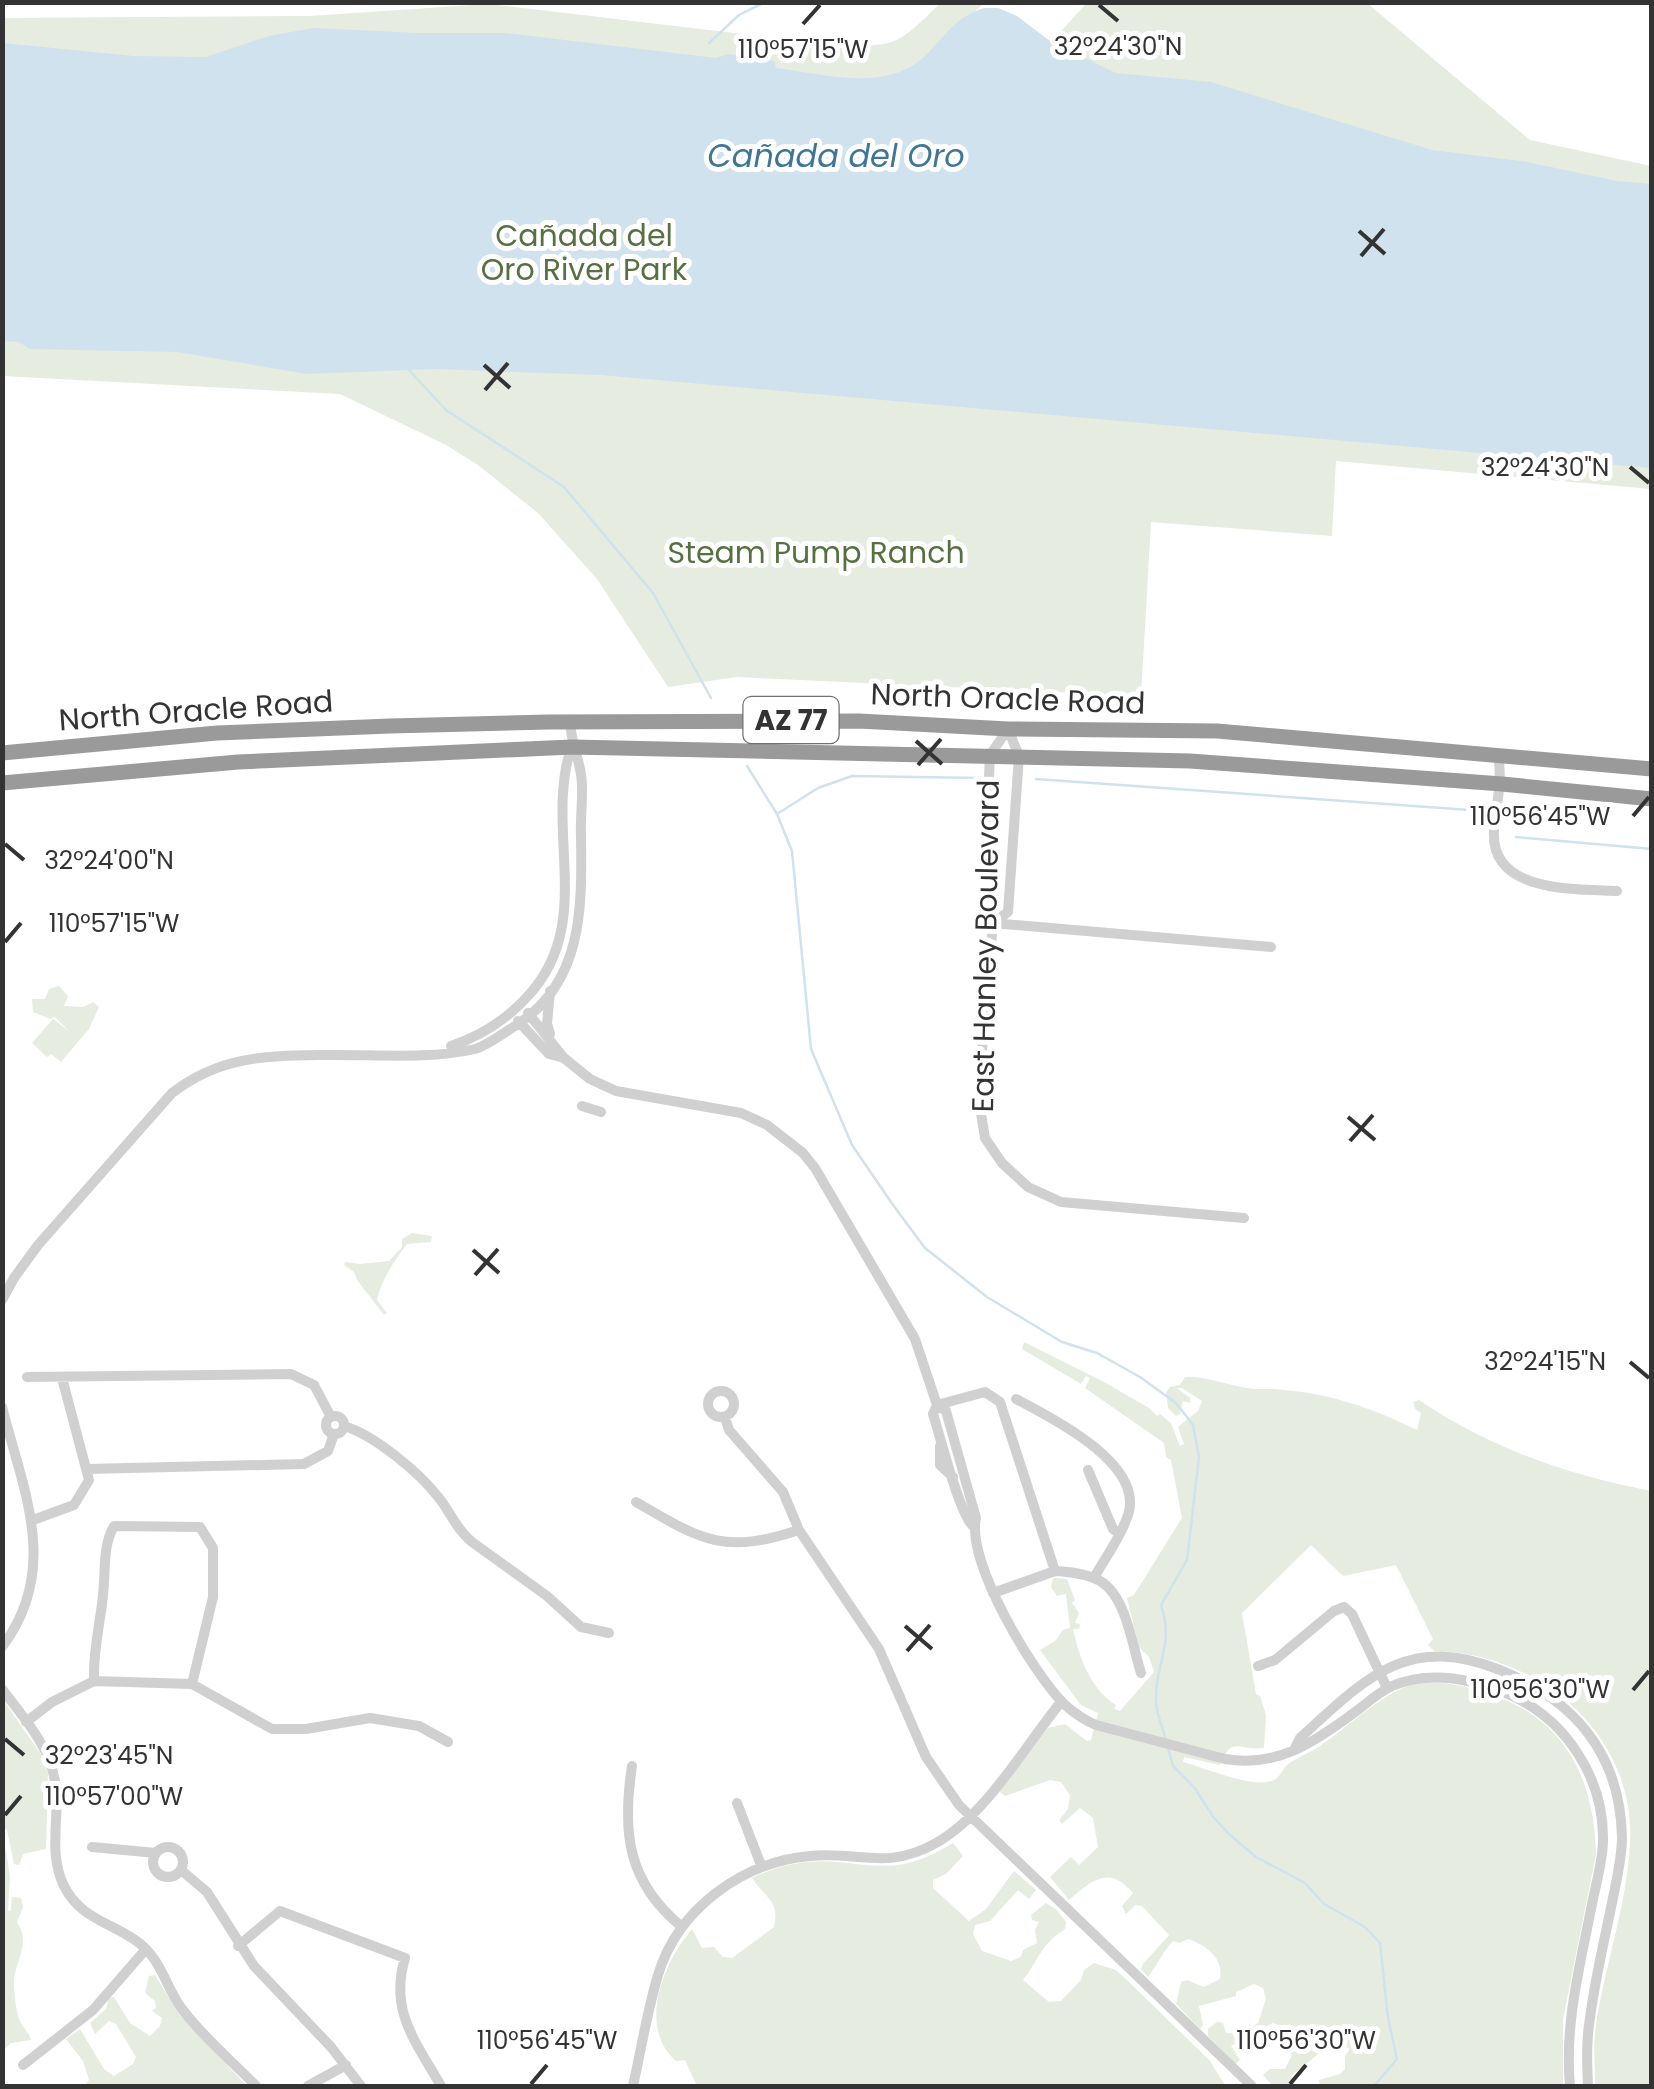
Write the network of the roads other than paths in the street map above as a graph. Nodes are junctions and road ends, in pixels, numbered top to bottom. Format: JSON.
{"nodes":[{"id":1,"x":570,"y":722,"type":"junction"},
{"id":2,"x":1008,"y":729,"type":"junction"},
{"id":3,"x":572,"y":747,"type":"junction"},
{"id":4,"x":2,"y":753,"type":"edge"},
{"id":5,"x":1498,"y":754,"type":"junction"},
{"id":6,"x":990,"y":755,"type":"junction"},
{"id":7,"x":1020,"y":756,"type":"junction"},
{"id":8,"x":1516,"y":756,"type":"junction"},
{"id":9,"x":1652,"y":768,"type":"edge"},
{"id":10,"x":2,"y":784,"type":"edge"},
{"id":11,"x":1502,"y":784,"type":"junction"},
{"id":12,"x":1652,"y":799,"type":"edge"},
{"id":13,"x":1617,"y":891,"type":"dead end"},
{"id":14,"x":993,"y":923,"type":"junction"},
{"id":15,"x":1271,"y":947,"type":"dead end"},
{"id":16,"x":550,"y":992,"type":"junction"},
{"id":17,"x":520,"y":1004,"type":"junction"},
{"id":18,"x":511,"y":1013,"type":"junction"},
{"id":19,"x":525,"y":1019,"type":"junction"},
{"id":20,"x":552,"y":1039,"type":"junction"},
{"id":21,"x":433,"y":1053,"type":"junction"},
{"id":22,"x":564,"y":1058,"type":"junction"},
{"id":23,"x":582,"y":1106,"type":"dead end"},
{"id":24,"x":600,"y":1112,"type":"dead end"},
{"id":25,"x":1244,"y":1218,"type":"dead end"},
{"id":26,"x":2,"y":1300,"type":"edge"},
{"id":27,"x":27,"y":1377,"type":"dead end"},
{"id":28,"x":62,"y":1378,"type":"junction"},
{"id":29,"x":1016,"y":1399,"type":"dead end"},
{"id":30,"x":937,"y":1405,"type":"junction"},
{"id":31,"x":2,"y":1406,"type":"edge"},
{"id":32,"x":725,"y":1418,"type":"dead end"},
{"id":33,"x":339,"y":1430,"type":"junction"},
{"id":34,"x":87,"y":1469,"type":"junction"},
{"id":35,"x":1088,"y":1470,"type":"dead end"},
{"id":36,"x":636,"y":1502,"type":"dead end"},
{"id":37,"x":33,"y":1520,"type":"junction"},
{"id":38,"x":974,"y":1527,"type":"junction"},
{"id":39,"x":799,"y":1530,"type":"junction"},
{"id":40,"x":1119,"y":1533,"type":"junction"},
{"id":41,"x":1055,"y":1570,"type":"junction"},
{"id":42,"x":1094,"y":1578,"type":"junction"},
{"id":43,"x":994,"y":1593,"type":"junction"},
{"id":44,"x":608,"y":1633,"type":"dead end"},
{"id":45,"x":2,"y":1648,"type":"edge"},
{"id":46,"x":1258,"y":1666,"type":"dead end"},
{"id":47,"x":1380,"y":1671,"type":"junction"},
{"id":48,"x":1141,"y":1674,"type":"dead end"},
{"id":49,"x":94,"y":1681,"type":"junction"},
{"id":50,"x":192,"y":1684,"type":"junction"},
{"id":51,"x":1387,"y":1688,"type":"junction"},
{"id":52,"x":2,"y":1689,"type":"edge"},
{"id":53,"x":1062,"y":1702,"type":"junction"},
{"id":54,"x":26,"y":1722,"type":"junction"},
{"id":55,"x":448,"y":1742,"type":"dead end"},
{"id":56,"x":1294,"y":1750,"type":"junction"},
{"id":57,"x":632,"y":1766,"type":"dead end"},
{"id":58,"x":737,"y":1803,"type":"dead end"},
{"id":59,"x":970,"y":1816,"type":"junction"},
{"id":60,"x":92,"y":1847,"type":"dead end"},
{"id":61,"x":156,"y":1853,"type":"junction"},
{"id":62,"x":761,"y":1865,"type":"junction"},
{"id":63,"x":181,"y":1870,"type":"junction"},
{"id":64,"x":682,"y":1927,"type":"junction"},
{"id":65,"x":238,"y":1946,"type":"junction"},
{"id":66,"x":146,"y":1949,"type":"junction"},
{"id":67,"x":23,"y":2065,"type":"dead end"},
{"id":68,"x":346,"y":2065,"type":"junction"},
{"id":69,"x":358,"y":2083,"type":"edge"},
{"id":70,"x":256,"y":2086,"type":"edge"},
{"id":71,"x":308,"y":2086,"type":"edge"},
{"id":72,"x":343,"y":2086,"type":"edge"},
{"id":73,"x":440,"y":2086,"type":"edge"},
{"id":74,"x":633,"y":2086,"type":"edge"},
{"id":75,"x":1252,"y":2086,"type":"edge"},
{"id":76,"x":1570,"y":2086,"type":"edge"},
{"id":77,"x":1588,"y":2086,"type":"edge"}],
"edges":[{"from":1,"to":2,"type":"highway","name":"North Oracle Road","number":"AZ 77"},
{"from":1,"to":3,"type":"street"},
{"from":1,"to":4,"type":"highway","name":"North Oracle Road","number":"AZ 77"},
{"from":2,"to":5,"type":"highway","name":"North Oracle Road","number":"AZ 77"},
{"from":2,"to":6,"type":"street","name":"East Hanley Boulevard"},
{"from":2,"to":7,"type":"street"},
{"from":3,"to":6,"type":"highway","name":"North Oracle Road","number":"AZ 77"},
{"from":3,"to":10,"type":"highway","name":"North Oracle Road","number":"AZ 77"},
{"from":3,"to":16,"type":"street"},
{"from":3,"to":17,"type":"street"},
{"from":5,"to":8,"type":"highway","name":"North Oracle Road","number":"AZ 77"},
{"from":5,"to":11,"type":"street"},
{"from":6,"to":7,"type":"highway","name":"North Oracle Road","number":"AZ 77"},
{"from":6,"to":14,"type":"street","name":"East Hanley Boulevard"},
{"from":7,"to":11,"type":"highway","name":"North Oracle Road","number":"AZ 77"},
{"from":7,"to":14,"type":"street"},
{"from":8,"to":9,"type":"highway","name":"North Oracle Road","number":"AZ 77"},
{"from":8,"to":11,"type":"street"},
{"from":11,"to":12,"type":"highway","name":"North Oracle Road","number":"AZ 77"},
{"from":11,"to":13,"type":"street"},
{"from":14,"to":15,"type":"street"},
{"from":14,"to":25,"type":"street","name":"East Hanley Boulevard"},
{"from":16,"to":19,"type":"street"},
{"from":16,"to":20,"type":"street"},
{"from":17,"to":18,"type":"street"},
{"from":17,"to":19,"type":"street"},
{"from":18,"to":19,"type":"street"},
{"from":18,"to":21,"type":"street"},
{"from":19,"to":20,"type":"street"},
{"from":19,"to":21,"type":"street"},
{"from":19,"to":22,"type":"street"},
{"from":20,"to":22,"type":"street"},
{"from":21,"to":26,"type":"street"},
{"from":22,"to":30,"type":"street"},
{"from":23,"to":24,"type":"street"},
{"from":27,"to":28,"type":"street"},
{"from":28,"to":33,"type":"street"},
{"from":28,"to":34,"type":"street"},
{"from":29,"to":40,"type":"street"},
{"from":30,"to":38,"type":"street"},
{"from":30,"to":38,"type":"street"},
{"from":30,"to":41,"type":"street"},
{"from":31,"to":37,"type":"street"},
{"from":32,"to":39,"type":"street"},
{"from":33,"to":34,"type":"street"},
{"from":33,"to":44,"type":"street"},
{"from":34,"to":37,"type":"street"},
{"from":35,"to":40,"type":"street"},
{"from":36,"to":39,"type":"street"},
{"from":37,"to":45,"type":"street"},
{"from":38,"to":43,"type":"street"},
{"from":39,"to":59,"type":"street"},
{"from":40,"to":42,"type":"street"},
{"from":41,"to":42,"type":"street"},
{"from":41,"to":43,"type":"street"},
{"from":42,"to":48,"type":"street"},
{"from":43,"to":53,"type":"street"},
{"from":46,"to":47,"type":"street"},
{"from":47,"to":51,"type":"street"},
{"from":47,"to":56,"type":"street"},
{"from":47,"to":77,"type":"street"},
{"from":49,"to":50,"type":"street"},
{"from":49,"to":50,"type":"street"},
{"from":49,"to":54,"type":"street"},
{"from":50,"to":55,"type":"street"},
{"from":51,"to":56,"type":"street"},
{"from":51,"to":76,"type":"street"},
{"from":52,"to":54,"type":"street"},
{"from":53,"to":56,"type":"street"},
{"from":53,"to":59,"type":"street"},
{"from":54,"to":66,"type":"street"},
{"from":57,"to":64,"type":"street"},
{"from":58,"to":62,"type":"street"},
{"from":59,"to":62,"type":"street"},
{"from":59,"to":75,"type":"street"},
{"from":60,"to":61,"type":"street"},
{"from":61,"to":63,"type":"street"},
{"from":61,"to":63,"type":"street"},
{"from":62,"to":64,"type":"street"},
{"from":63,"to":65,"type":"street"},
{"from":64,"to":74,"type":"street"},
{"from":65,"to":68,"type":"street"},
{"from":65,"to":73,"type":"street"},
{"from":66,"to":67,"type":"street"},
{"from":66,"to":70,"type":"street"},
{"from":68,"to":69,"type":"street"},
{"from":68,"to":71,"type":"street"},
{"from":69,"to":72,"type":"street"}]}
